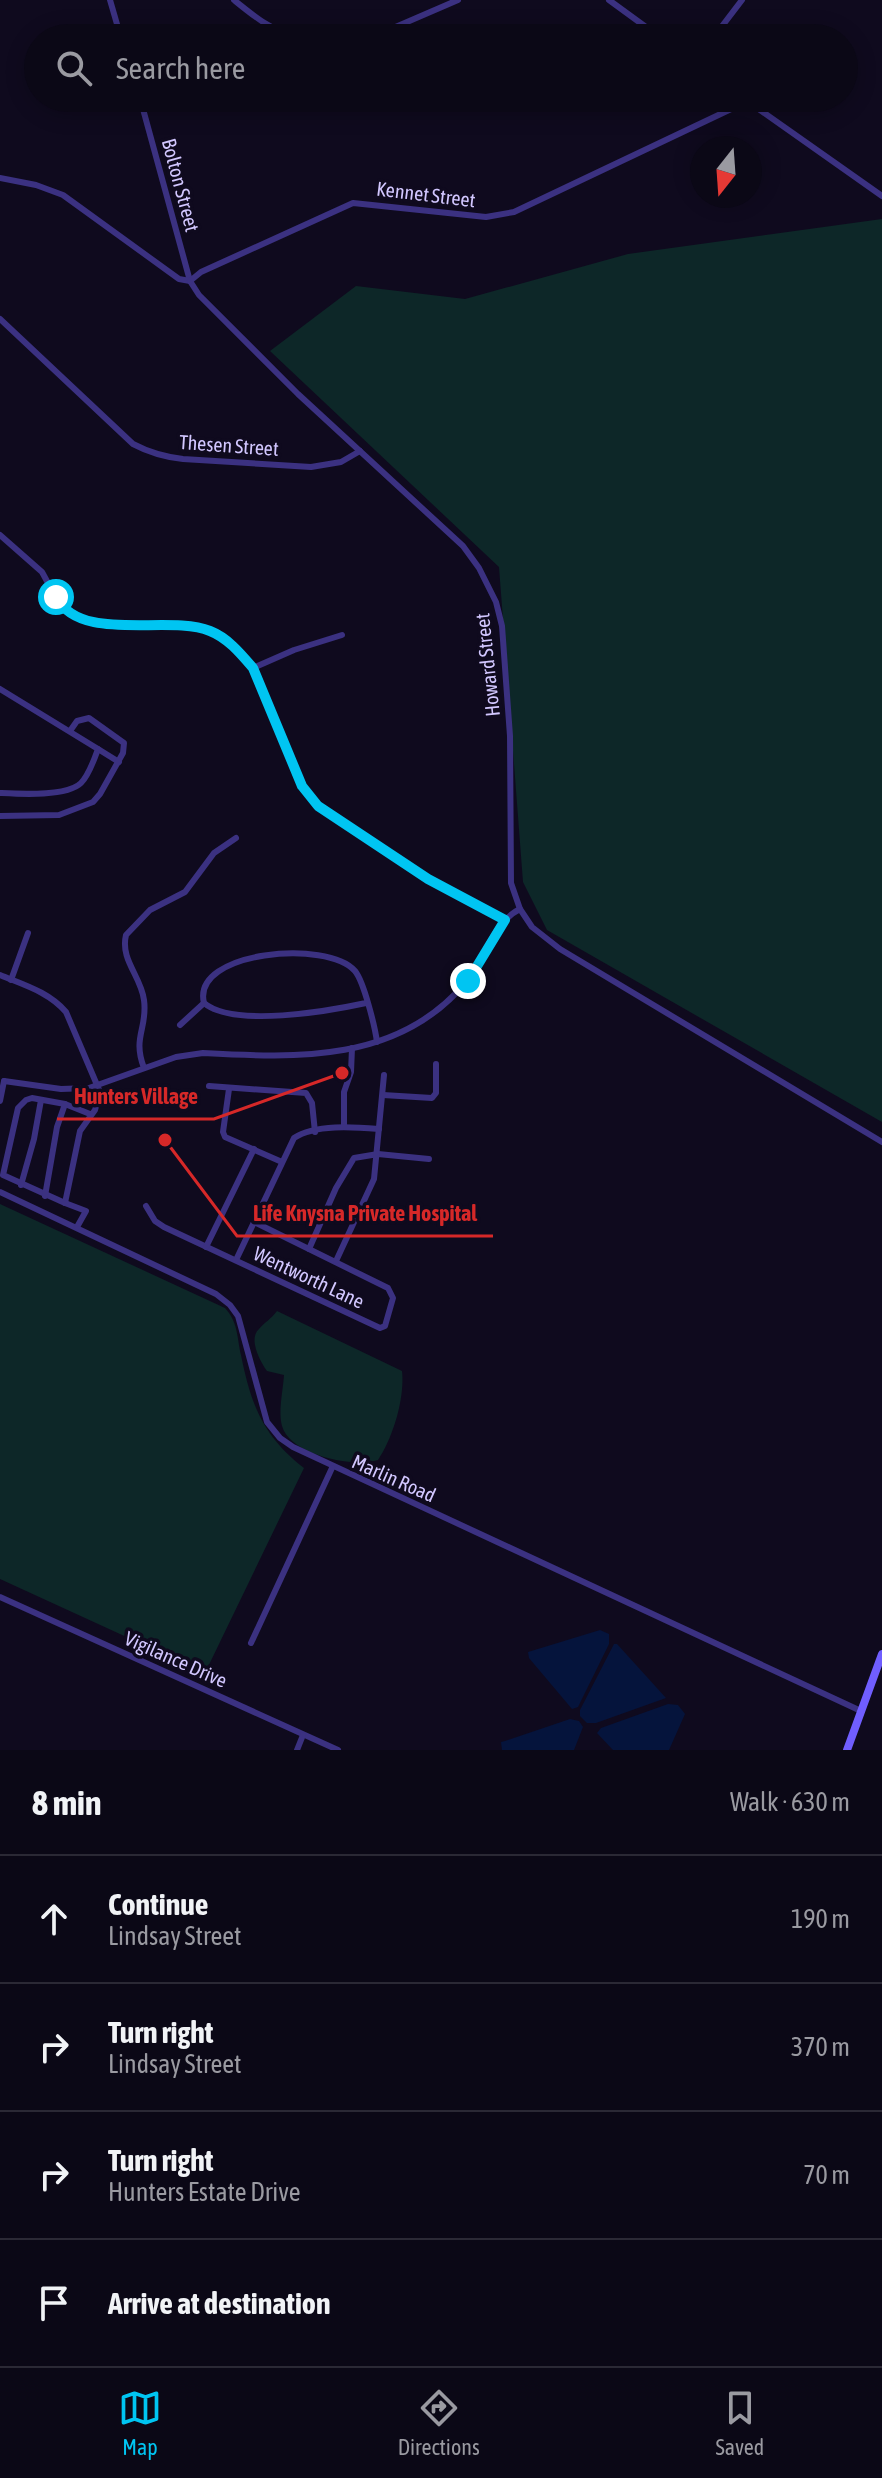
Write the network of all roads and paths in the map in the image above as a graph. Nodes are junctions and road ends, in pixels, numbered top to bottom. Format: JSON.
{"nodes":[{"id":1,"x":110,"y":0,"type":"edge"},
{"id":2,"x":234,"y":0,"type":"edge"},
{"id":3,"x":458,"y":0,"type":"edge"},
{"id":4,"x":609,"y":0,"type":"edge"},
{"id":5,"x":742,"y":0,"type":"edge"},
{"id":6,"x":117,"y":24,"type":"edge"},
{"id":7,"x":267,"y":24,"type":"edge"},
{"id":8,"x":406,"y":24,"type":"edge"},
{"id":9,"x":642,"y":24,"type":"edge"},
{"id":10,"x":724,"y":24,"type":"edge"},
{"id":11,"x":144,"y":112,"type":"edge"},
{"id":12,"x":720,"y":112,"type":"edge"},
{"id":13,"x":762,"y":112,"type":"edge"},
{"id":14,"x":0,"y":178,"type":"edge"},
{"id":15,"x":882,"y":196,"type":"edge"},
{"id":16,"x":190,"y":281,"type":"junction"},
{"id":17,"x":0,"y":319,"type":"edge"},
{"id":18,"x":360,"y":451,"type":"junction"},
{"id":19,"x":0,"y":535,"type":"edge"},
{"id":20,"x":342,"y":635,"type":"dead end"},
{"id":21,"x":253,"y":668,"type":"junction"},
{"id":22,"x":0,"y":689,"type":"edge"},
{"id":23,"x":70,"y":731,"type":"junction"},
{"id":24,"x":98,"y":749,"type":"junction"},
{"id":25,"x":119,"y":762,"type":"junction"},
{"id":26,"x":0,"y":793,"type":"edge"},
{"id":27,"x":0,"y":816,"type":"edge"},
{"id":28,"x":236,"y":838,"type":"dead end"},
{"id":29,"x":520,"y":909,"type":"junction"},
{"id":30,"x":505,"y":920,"type":"junction"},
{"id":31,"x":28,"y":933,"type":"dead end"},
{"id":32,"x":0,"y":975,"type":"edge"},
{"id":33,"x":11,"y":980,"type":"junction"},
{"id":34,"x":204,"y":1003,"type":"junction"},
{"id":35,"x":366,"y":1003,"type":"junction"},
{"id":36,"x":180,"y":1025,"type":"dead end"},
{"id":37,"x":377,"y":1042,"type":"junction"},
{"id":38,"x":352,"y":1048,"type":"junction"},
{"id":39,"x":436,"y":1064,"type":"dead end"},
{"id":40,"x":144,"y":1068,"type":"junction"},
{"id":41,"x":384,"y":1075,"type":"dead end"},
{"id":42,"x":2,"y":1079,"type":"edge"},
{"id":43,"x":99,"y":1086,"type":"junction"},
{"id":44,"x":209,"y":1086,"type":"dead end"},
{"id":45,"x":229,"y":1089,"type":"junction"},
{"id":46,"x":383,"y":1095,"type":"junction"},
{"id":47,"x":41,"y":1100,"type":"junction"},
{"id":48,"x":0,"y":1101,"type":"edge"},
{"id":49,"x":65,"y":1104,"type":"junction"},
{"id":50,"x":90,"y":1114,"type":"junction"},
{"id":51,"x":344,"y":1126,"type":"junction"},
{"id":52,"x":379,"y":1129,"type":"junction"},
{"id":53,"x":315,"y":1132,"type":"junction"},
{"id":54,"x":882,"y":1142,"type":"edge"},
{"id":55,"x":254,"y":1149,"type":"junction"},
{"id":56,"x":378,"y":1154,"type":"junction"},
{"id":57,"x":429,"y":1159,"type":"dead end"},
{"id":58,"x":282,"y":1162,"type":"junction"},
{"id":59,"x":21,"y":1185,"type":"junction"},
{"id":60,"x":0,"y":1192,"type":"edge"},
{"id":61,"x":45,"y":1196,"type":"junction"},
{"id":62,"x":65,"y":1203,"type":"junction"},
{"id":63,"x":146,"y":1206,"type":"dead end"},
{"id":64,"x":254,"y":1222,"type":"junction"},
{"id":65,"x":77,"y":1227,"type":"junction"},
{"id":66,"x":206,"y":1247,"type":"junction"},
{"id":67,"x":309,"y":1249,"type":"junction"},
{"id":68,"x":236,"y":1260,"type":"junction"},
{"id":69,"x":336,"y":1261,"type":"junction"},
{"id":70,"x":332,"y":1468,"type":"junction"},
{"id":71,"x":0,"y":1597,"type":"edge"},
{"id":72,"x":251,"y":1643,"type":"dead end"},
{"id":73,"x":882,"y":1654,"type":"edge"},
{"id":74,"x":861,"y":1711,"type":"junction"},
{"id":75,"x":303,"y":1735,"type":"junction"},
{"id":76,"x":297,"y":1750,"type":"edge"},
{"id":77,"x":338,"y":1750,"type":"edge"},
{"id":78,"x":847,"y":1750,"type":"edge"}],
"edges":[{"from":1,"to":6,"type":"street"},
{"from":2,"to":7,"type":"street"},
{"from":3,"to":8,"type":"street"},
{"from":4,"to":9,"type":"street"},
{"from":5,"to":10,"type":"street"},
{"from":11,"to":16,"type":"street","name":"Bolton Street"},
{"from":12,"to":16,"type":"street","name":"Kennet Street"},
{"from":13,"to":15,"type":"street"},
{"from":14,"to":16,"type":"street","name":"Howard Street"},
{"from":16,"to":18,"type":"street","name":"Howard Street"},
{"from":17,"to":18,"type":"street","name":"Thesen Street"},
{"from":18,"to":29,"type":"street","name":"Howard Street"},
{"from":19,"to":21,"type":"street"},
{"from":20,"to":21,"type":"street"},
{"from":21,"to":30,"type":"street"},
{"from":22,"to":23,"type":"street"},
{"from":23,"to":24,"type":"street"},
{"from":23,"to":25,"type":"street"},
{"from":24,"to":25,"type":"street"},
{"from":24,"to":26,"type":"street"},
{"from":25,"to":27,"type":"street"},
{"from":28,"to":40,"type":"street"},
{"from":29,"to":30,"type":"street"},
{"from":29,"to":54,"type":"street","name":"Howard Street"},
{"from":30,"to":37,"type":"street"},
{"from":31,"to":33,"type":"street"},
{"from":32,"to":33,"type":"street"},
{"from":33,"to":43,"type":"street"},
{"from":34,"to":35,"type":"street"},
{"from":34,"to":35,"type":"street"},
{"from":34,"to":36,"type":"street"},
{"from":35,"to":37,"type":"street"},
{"from":37,"to":38,"type":"street"},
{"from":38,"to":40,"type":"street"},
{"from":38,"to":51,"type":"street"},
{"from":39,"to":46,"type":"street"},
{"from":40,"to":43,"type":"street"},
{"from":41,"to":46,"type":"street"},
{"from":42,"to":43,"type":"street"},
{"from":42,"to":48,"type":"street"},
{"from":43,"to":50,"type":"street"},
{"from":44,"to":45,"type":"street"},
{"from":45,"to":53,"type":"street"},
{"from":45,"to":55,"type":"street"},
{"from":46,"to":52,"type":"street"},
{"from":47,"to":49,"type":"street"},
{"from":47,"to":59,"type":"street"},
{"from":47,"to":59,"type":"street"},
{"from":49,"to":50,"type":"street"},
{"from":49,"to":61,"type":"street"},
{"from":50,"to":62,"type":"street"},
{"from":51,"to":52,"type":"street"},
{"from":51,"to":53,"type":"street"},
{"from":52,"to":56,"type":"street"},
{"from":53,"to":58,"type":"street"},
{"from":55,"to":58,"type":"street"},
{"from":55,"to":66,"type":"street"},
{"from":56,"to":57,"type":"street"},
{"from":56,"to":67,"type":"street"},
{"from":56,"to":69,"type":"street"},
{"from":58,"to":64,"type":"street"},
{"from":59,"to":61,"type":"street"},
{"from":60,"to":65,"type":"street","name":"Marlin Road"},
{"from":61,"to":62,"type":"street"},
{"from":62,"to":65,"type":"street"},
{"from":63,"to":66,"type":"street","name":"Wentworth Lane"},
{"from":64,"to":67,"type":"street"},
{"from":64,"to":68,"type":"street"},
{"from":65,"to":70,"type":"street","name":"Marlin Road"},
{"from":66,"to":68,"type":"street","name":"Wentworth Lane"},
{"from":67,"to":69,"type":"street"},
{"from":68,"to":69,"type":"street","name":"Wentworth Lane"},
{"from":70,"to":72,"type":"street"},
{"from":70,"to":74,"type":"street","name":"Marlin Road"},
{"from":71,"to":75,"type":"street","name":"Vigilance Drive"},
{"from":73,"to":74,"type":"street"},
{"from":74,"to":78,"type":"street"},
{"from":75,"to":76,"type":"street"},
{"from":75,"to":77,"type":"street","name":"Vigilance Drive"}]}
